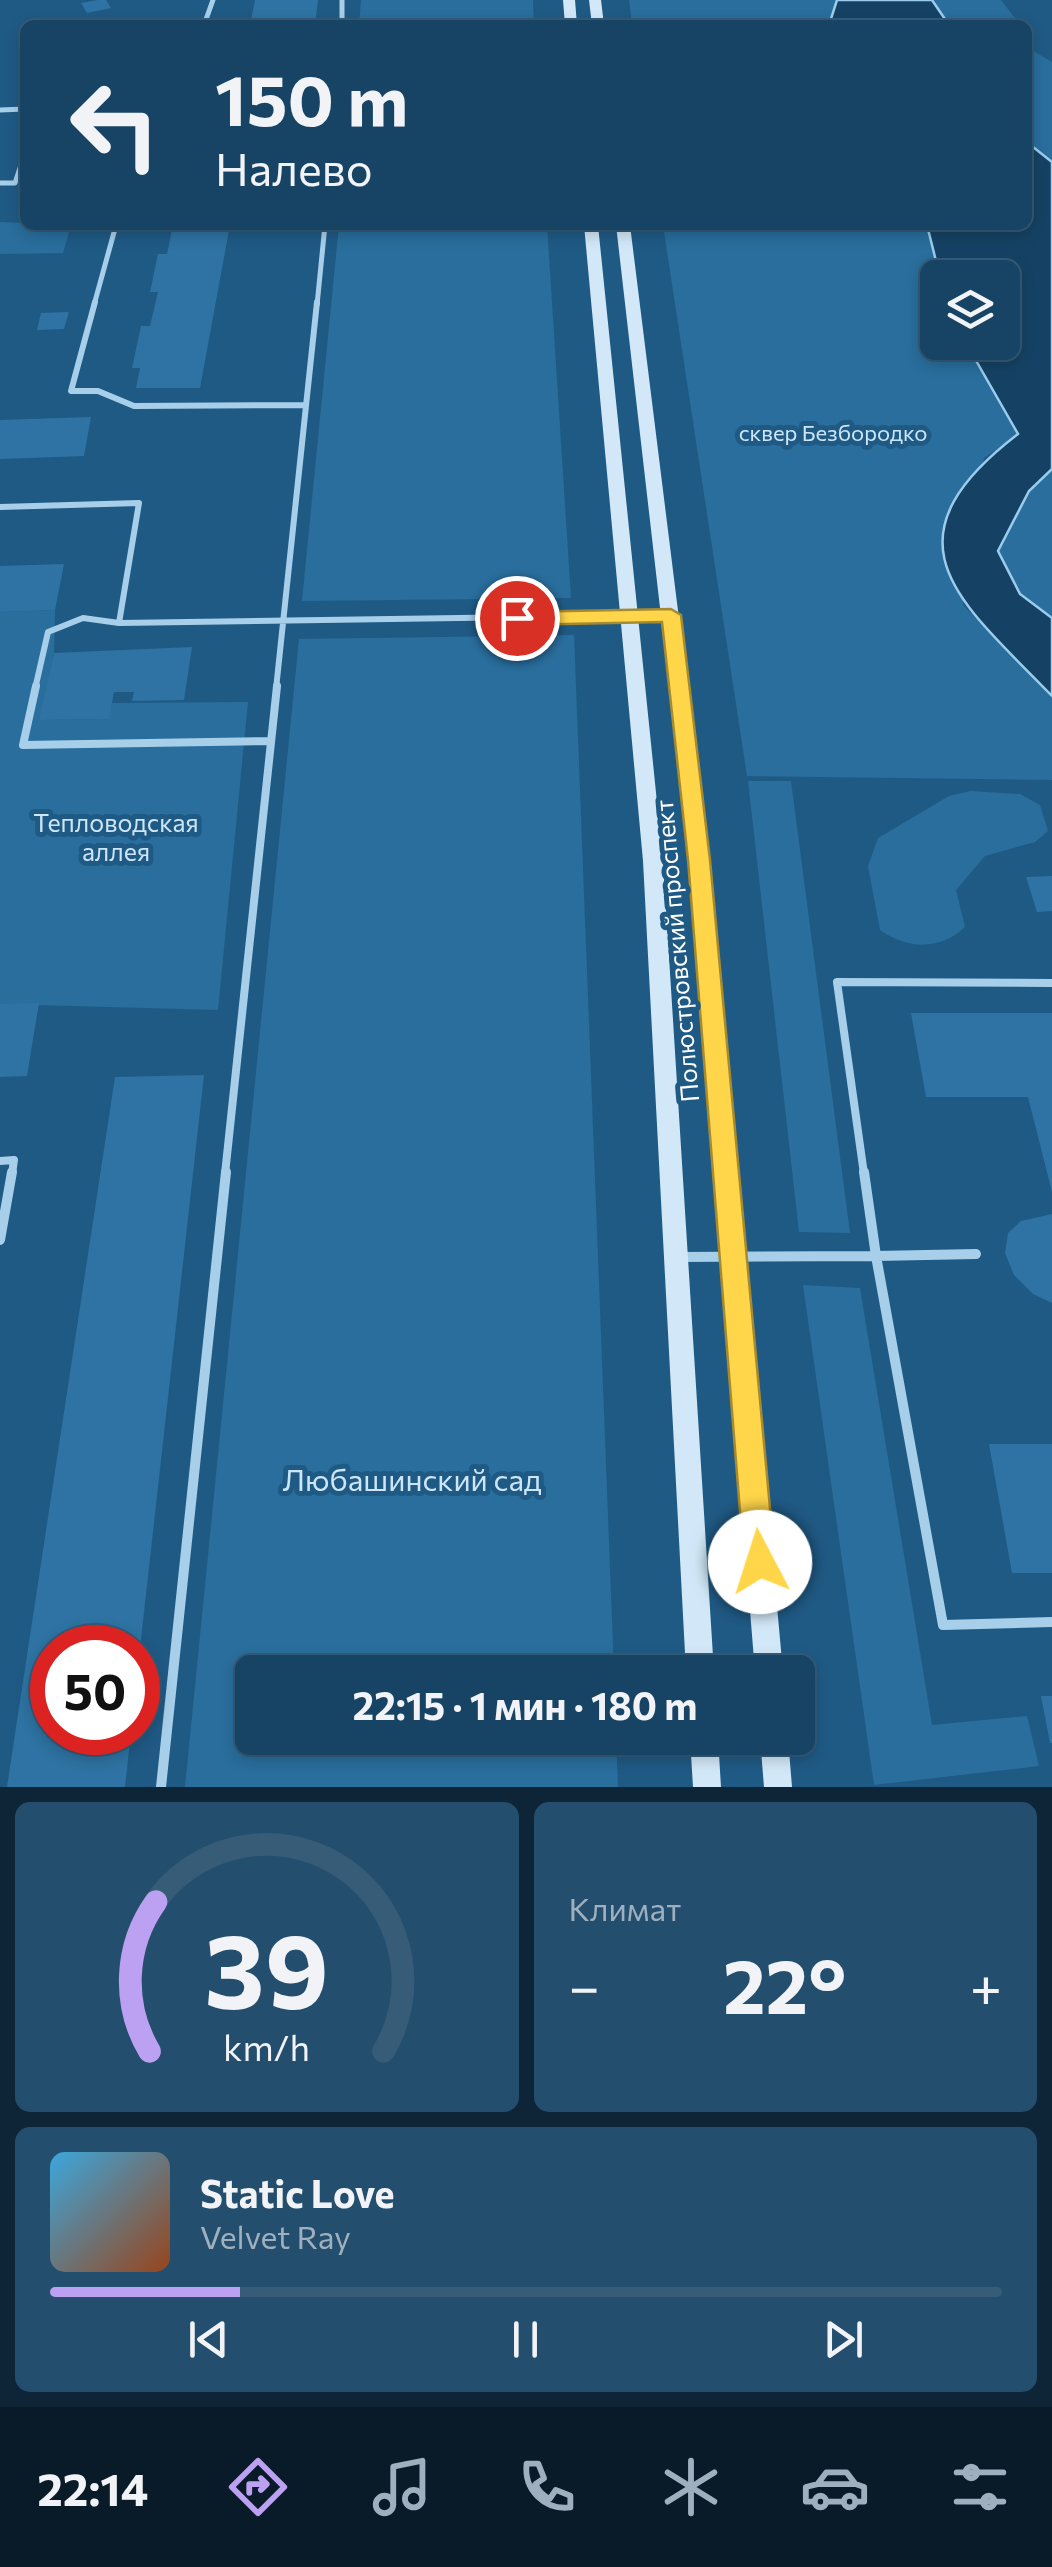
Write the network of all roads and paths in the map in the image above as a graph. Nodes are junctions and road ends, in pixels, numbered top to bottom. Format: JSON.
{"nodes":[{"id":1,"x":20,"y":168,"type":"edge"},
{"id":2,"x":20,"y":182,"type":"edge"},
{"id":3,"x":0,"y":183,"type":"edge"},
{"id":4,"x":15,"y":183,"type":"junction"},
{"id":5,"x":115,"y":230,"type":"edge"},
{"id":6,"x":323,"y":230,"type":"edge"},
{"id":7,"x":591,"y":230,"type":"edge"},
{"id":8,"x":624,"y":230,"type":"edge"},
{"id":9,"x":305,"y":405,"type":"junction"},
{"id":10,"x":0,"y":507,"type":"edge"},
{"id":11,"x":671,"y":615,"type":"junction"},
{"id":12,"x":630,"y":616,"type":"junction"},
{"id":13,"x":119,"y":623,"type":"junction"},
{"id":14,"x":283,"y":623,"type":"junction"},
{"id":15,"x":270,"y":742,"type":"junction"},
{"id":16,"x":1052,"y":983,"type":"edge"},
{"id":17,"x":0,"y":1161,"type":"edge"},
{"id":18,"x":0,"y":1240,"type":"edge"},
{"id":19,"x":976,"y":1254,"type":"dead end"},
{"id":20,"x":734,"y":1255,"type":"junction"},
{"id":21,"x":876,"y":1256,"type":"junction"},
{"id":22,"x":675,"y":1257,"type":"junction"},
{"id":23,"x":1052,"y":1622,"type":"edge"},
{"id":24,"x":699,"y":1655,"type":"edge"},
{"id":25,"x":768,"y":1655,"type":"edge"},
{"id":26,"x":705,"y":1755,"type":"edge"},
{"id":27,"x":775,"y":1755,"type":"edge"},
{"id":28,"x":161,"y":1787,"type":"edge"},
{"id":29,"x":707,"y":1787,"type":"edge"},
{"id":30,"x":778,"y":1787,"type":"edge"}],
"edges":[{"from":1,"to":4,"type":"lane"},
{"from":2,"to":4,"type":"lane"},
{"from":3,"to":4,"type":"lane"},
{"from":5,"to":9,"type":"lane"},
{"from":6,"to":9,"type":"lane"},
{"from":7,"to":12,"type":"main road","name":"Полюстровский проспект"},
{"from":8,"to":11,"type":"main road","name":"Полюстровский проспект"},
{"from":9,"to":14,"type":"lane"},
{"from":10,"to":13,"type":"lane"},
{"from":11,"to":12,"type":"lane"},
{"from":11,"to":20,"type":"main road","name":"Полюстровский проспект"},
{"from":12,"to":14,"type":"lane"},
{"from":12,"to":22,"type":"main road","name":"Полюстровский проспект"},
{"from":13,"to":14,"type":"lane"},
{"from":13,"to":15,"type":"lane"},
{"from":14,"to":15,"type":"lane"},
{"from":15,"to":28,"type":"lane"},
{"from":16,"to":21,"type":"lane"},
{"from":17,"to":18,"type":"lane"},
{"from":19,"to":21,"type":"lane"},
{"from":20,"to":21,"type":"lane"},
{"from":20,"to":22,"type":"lane"},
{"from":20,"to":25,"type":"main road","name":"Полюстровский проспект"},
{"from":21,"to":23,"type":"lane"},
{"from":22,"to":24,"type":"main road","name":"Полюстровский проспект"},
{"from":26,"to":29,"type":"main road"},
{"from":27,"to":30,"type":"main road"}]}
